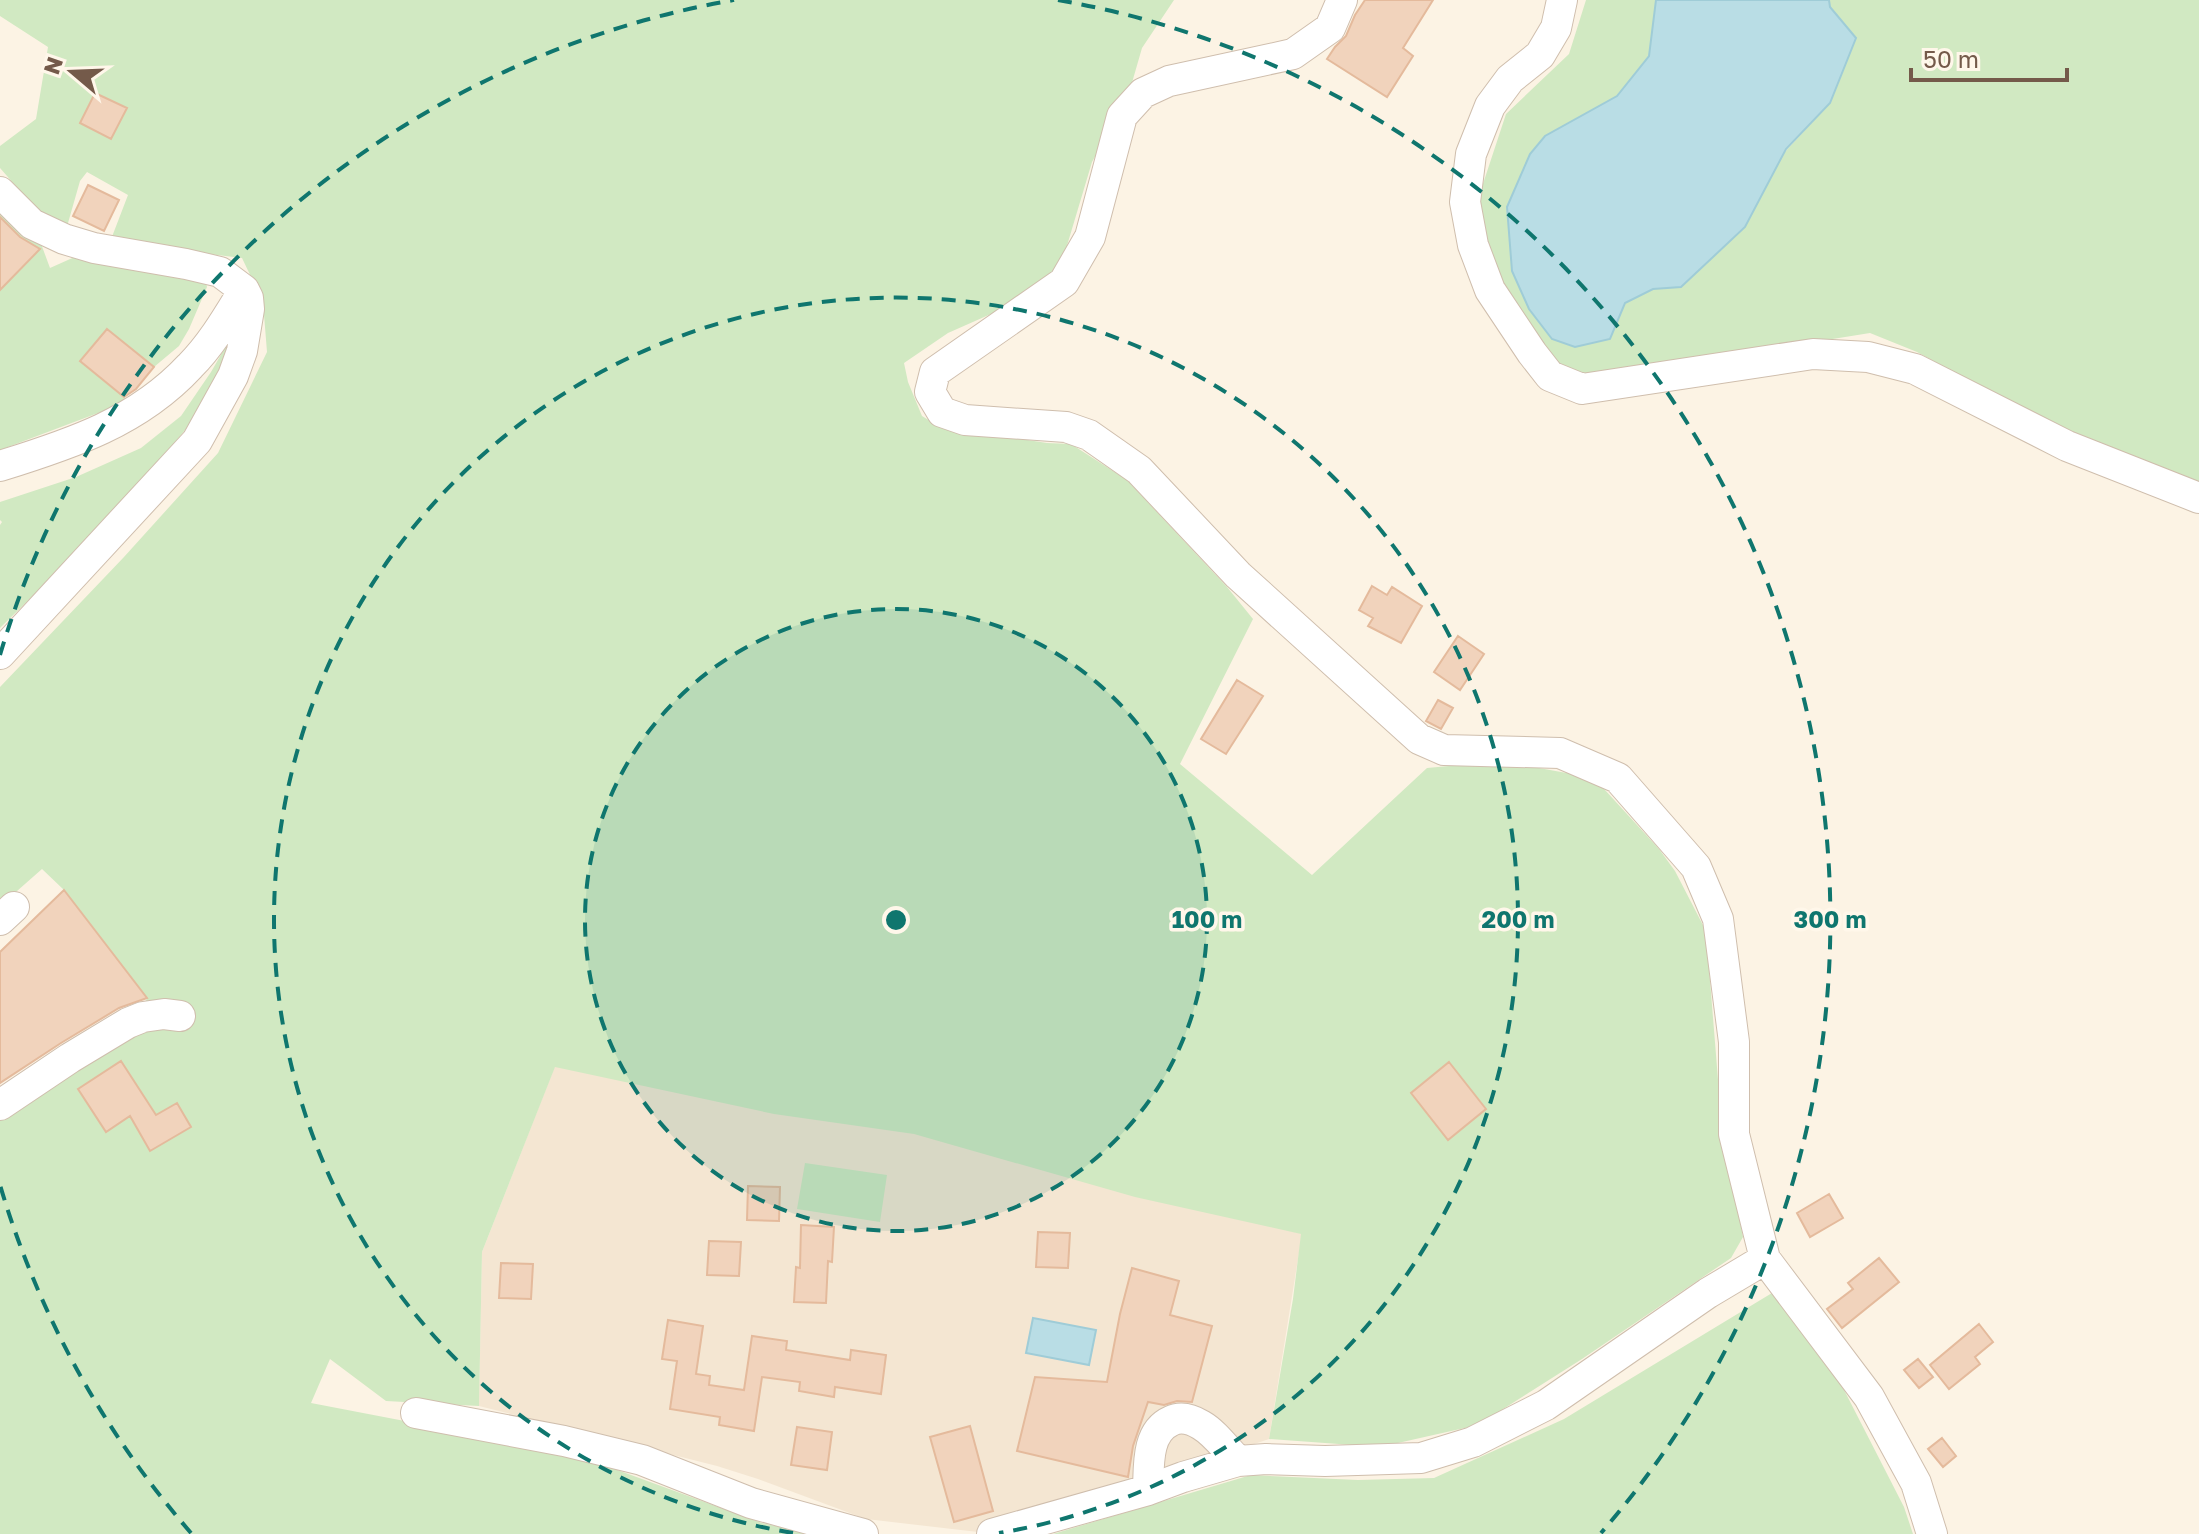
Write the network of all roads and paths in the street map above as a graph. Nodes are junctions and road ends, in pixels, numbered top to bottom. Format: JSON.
{"nodes":[{"id":1,"x":1342,"y":0,"type":"edge"},
{"id":2,"x":1562,"y":0,"type":"edge"},
{"id":3,"x":0,"y":192,"type":"edge"},
{"id":4,"x":244,"y":290,"type":"junction"},
{"id":5,"x":0,"y":466,"type":"edge"},
{"id":6,"x":2199,"y":498,"type":"edge"},
{"id":7,"x":0,"y":654,"type":"edge"},
{"id":8,"x":180,"y":1016,"type":"dead end"},
{"id":9,"x":0,"y":1105,"type":"edge"},
{"id":10,"x":1765,"y":1259,"type":"junction"},
{"id":11,"x":416,"y":1413,"type":"dead end"},
{"id":12,"x":1238,"y":1461,"type":"junction"},
{"id":13,"x":1148,"y":1490,"type":"junction"},
{"id":14,"x":863,"y":1534,"type":"edge"},
{"id":15,"x":992,"y":1534,"type":"edge"},
{"id":16,"x":1932,"y":1534,"type":"edge"}],
"edges":[{"from":1,"to":10,"type":"street"},
{"from":2,"to":6,"type":"street"},
{"from":3,"to":4,"type":"street"},
{"from":4,"to":5,"type":"street"},
{"from":4,"to":7,"type":"street"},
{"from":8,"to":9,"type":"street"},
{"from":10,"to":12,"type":"street"},
{"from":10,"to":16,"type":"street"},
{"from":11,"to":14,"type":"street"},
{"from":12,"to":13,"type":"street"},
{"from":12,"to":13,"type":"street"},
{"from":13,"to":15,"type":"street"}]}
